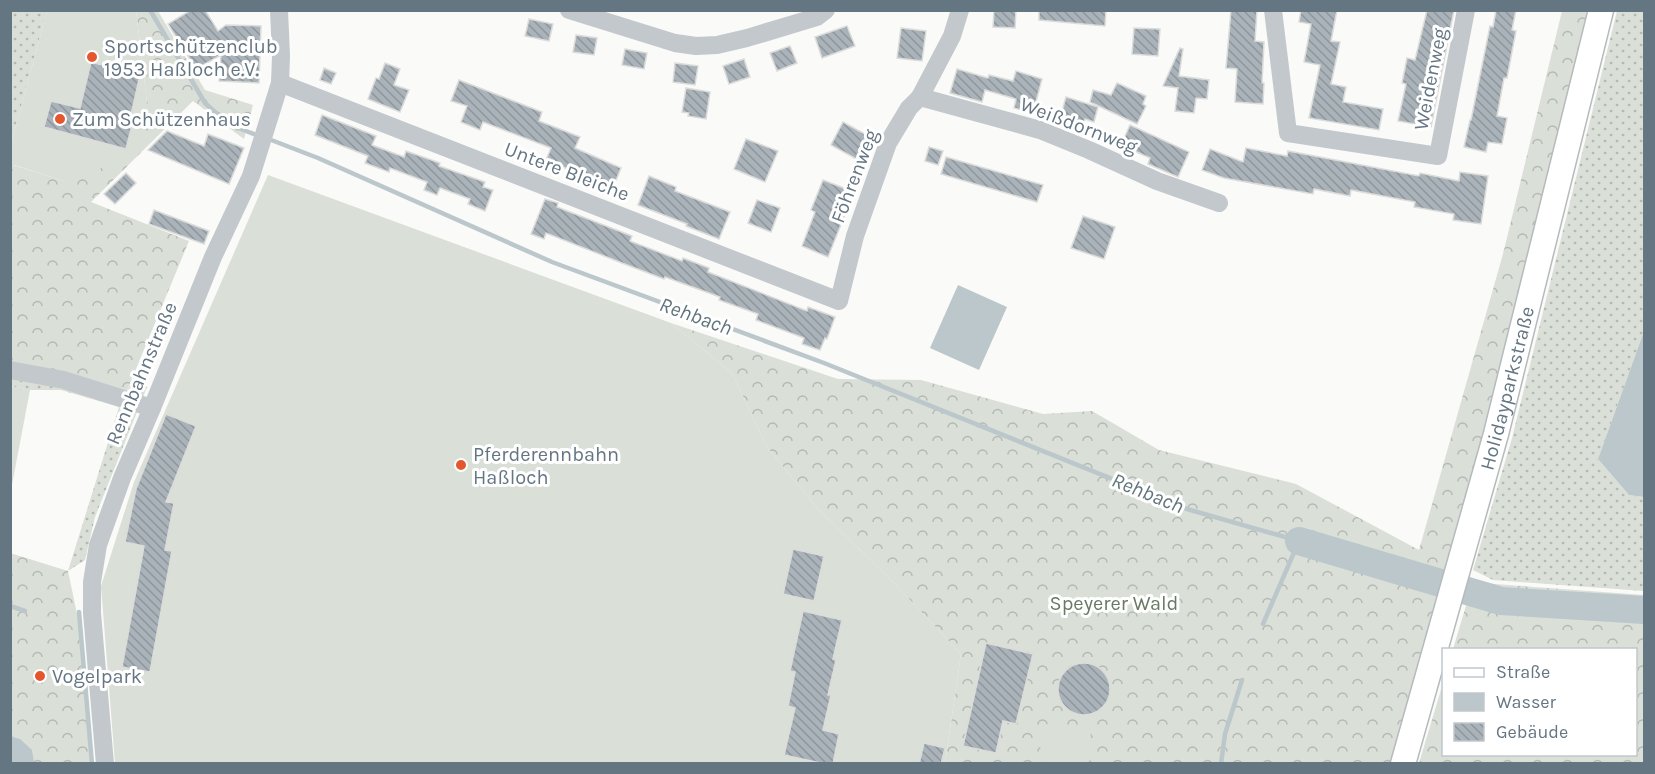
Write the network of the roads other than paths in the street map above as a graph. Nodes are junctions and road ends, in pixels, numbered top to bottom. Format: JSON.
{"nodes":[{"id":1,"x":279,"y":10,"type":"edge"},
{"id":2,"x":569,"y":10,"type":"edge"},
{"id":3,"x":826,"y":10,"type":"edge"},
{"id":4,"x":960,"y":10,"type":"edge"},
{"id":5,"x":1273,"y":10,"type":"edge"},
{"id":6,"x":1466,"y":10,"type":"edge"},
{"id":7,"x":1601,"y":10,"type":"edge"},
{"id":8,"x":280,"y":83,"type":"junction"},
{"id":9,"x":920,"y":97,"type":"junction"},
{"id":10,"x":1219,"y":203,"type":"dead end"},
{"id":11,"x":839,"y":301,"type":"joint"},
{"id":12,"x":10,"y":370,"type":"edge"},
{"id":13,"x":152,"y":408,"type":"junction"},
{"id":14,"x":105,"y":764,"type":"edge"},
{"id":15,"x":1403,"y":764,"type":"edge"}],
"edges":[{"from":1,"to":8,"type":"street","name":"Rennbahnstraße"},
{"from":2,"to":3,"type":"street"},
{"from":4,"to":9,"type":"street","name":"Föhrenweg"},
{"from":5,"to":6,"type":"street","name":"Weidenweg"},
{"from":7,"to":15,"type":"main road","name":"Holidayparkstraße"},
{"from":8,"to":11,"type":"street","name":"Untere Bleiche"},
{"from":8,"to":13,"type":"street","name":"Rennbahnstraße"},
{"from":9,"to":10,"type":"street","name":"Weißdornweg"},
{"from":9,"to":11,"type":"street","name":"Föhrenweg"},
{"from":12,"to":13,"type":"street"},
{"from":13,"to":14,"type":"street","name":"Rennbahnstraße"}]}
